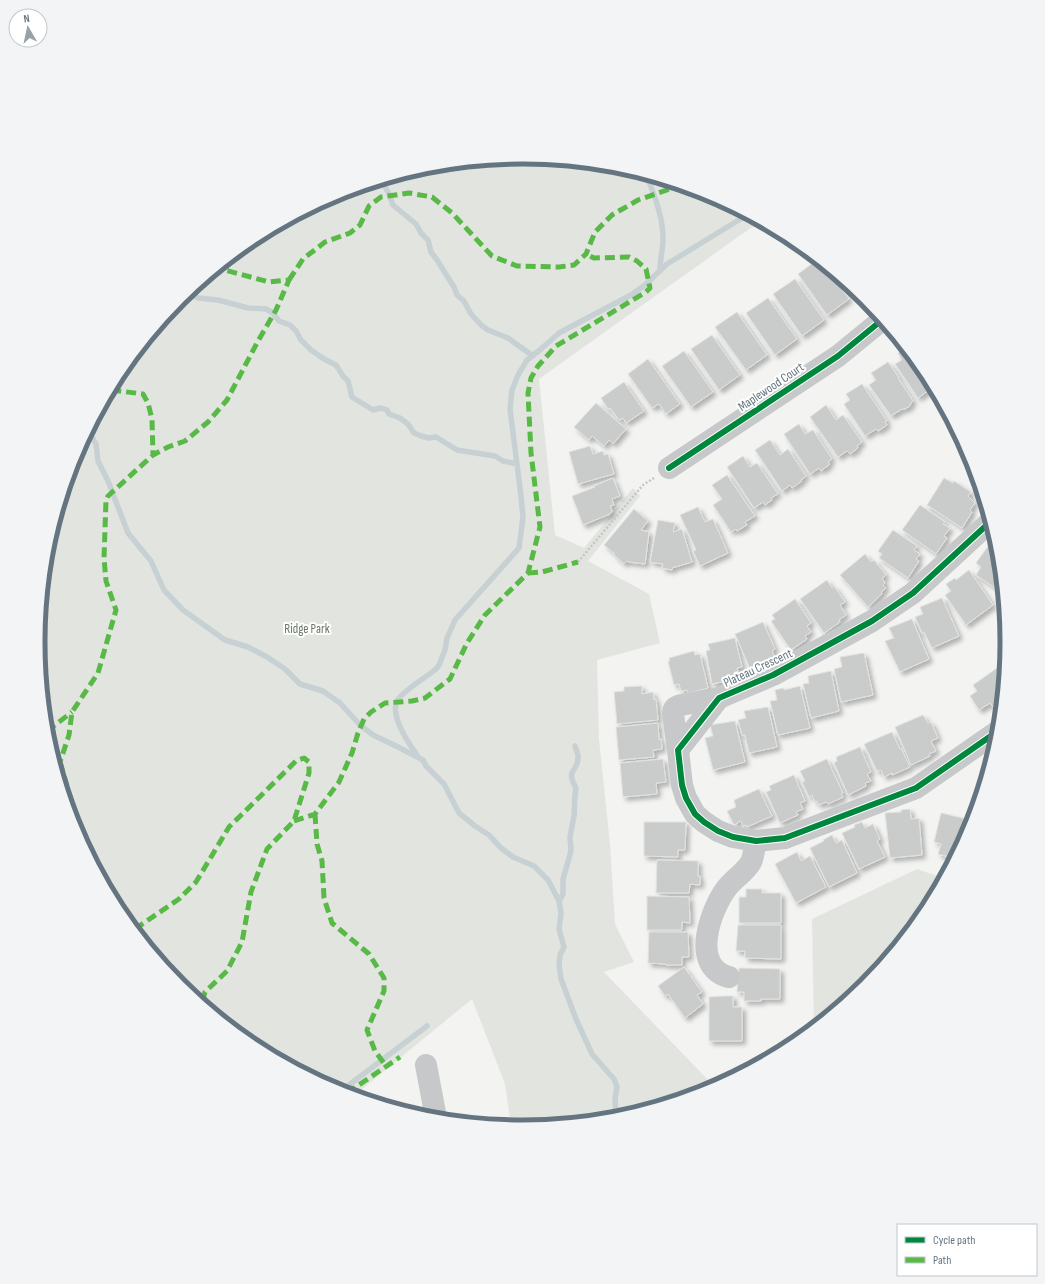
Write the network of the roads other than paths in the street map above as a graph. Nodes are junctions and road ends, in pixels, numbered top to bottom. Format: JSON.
{"nodes":[{"id":1,"x":878,"y":323,"type":"edge"},
{"id":2,"x":669,"y":468,"type":"road end"},
{"id":3,"x":986,"y":526,"type":"edge"},
{"id":4,"x":719,"y":698,"type":"junction"},
{"id":5,"x":991,"y":736,"type":"edge"},
{"id":6,"x":678,"y":750,"type":"junction"},
{"id":7,"x":756,"y":841,"type":"junction"},
{"id":8,"x":729,"y":977,"type":"dead end"},
{"id":9,"x":426,"y":1065,"type":"dead end"},
{"id":10,"x":435,"y":1111,"type":"edge"}],
"edges":[{"from":1,"to":2,"type":"street","name":"Maplewood Court"},
{"from":3,"to":4,"type":"street","name":"Plateau Crescent"},
{"from":4,"to":6,"type":"street","name":"Plateau Crescent"},
{"from":4,"to":6,"type":"street"},
{"from":5,"to":7,"type":"street"},
{"from":6,"to":7,"type":"street"},
{"from":7,"to":8,"type":"street"},
{"from":9,"to":10,"type":"street"}]}
